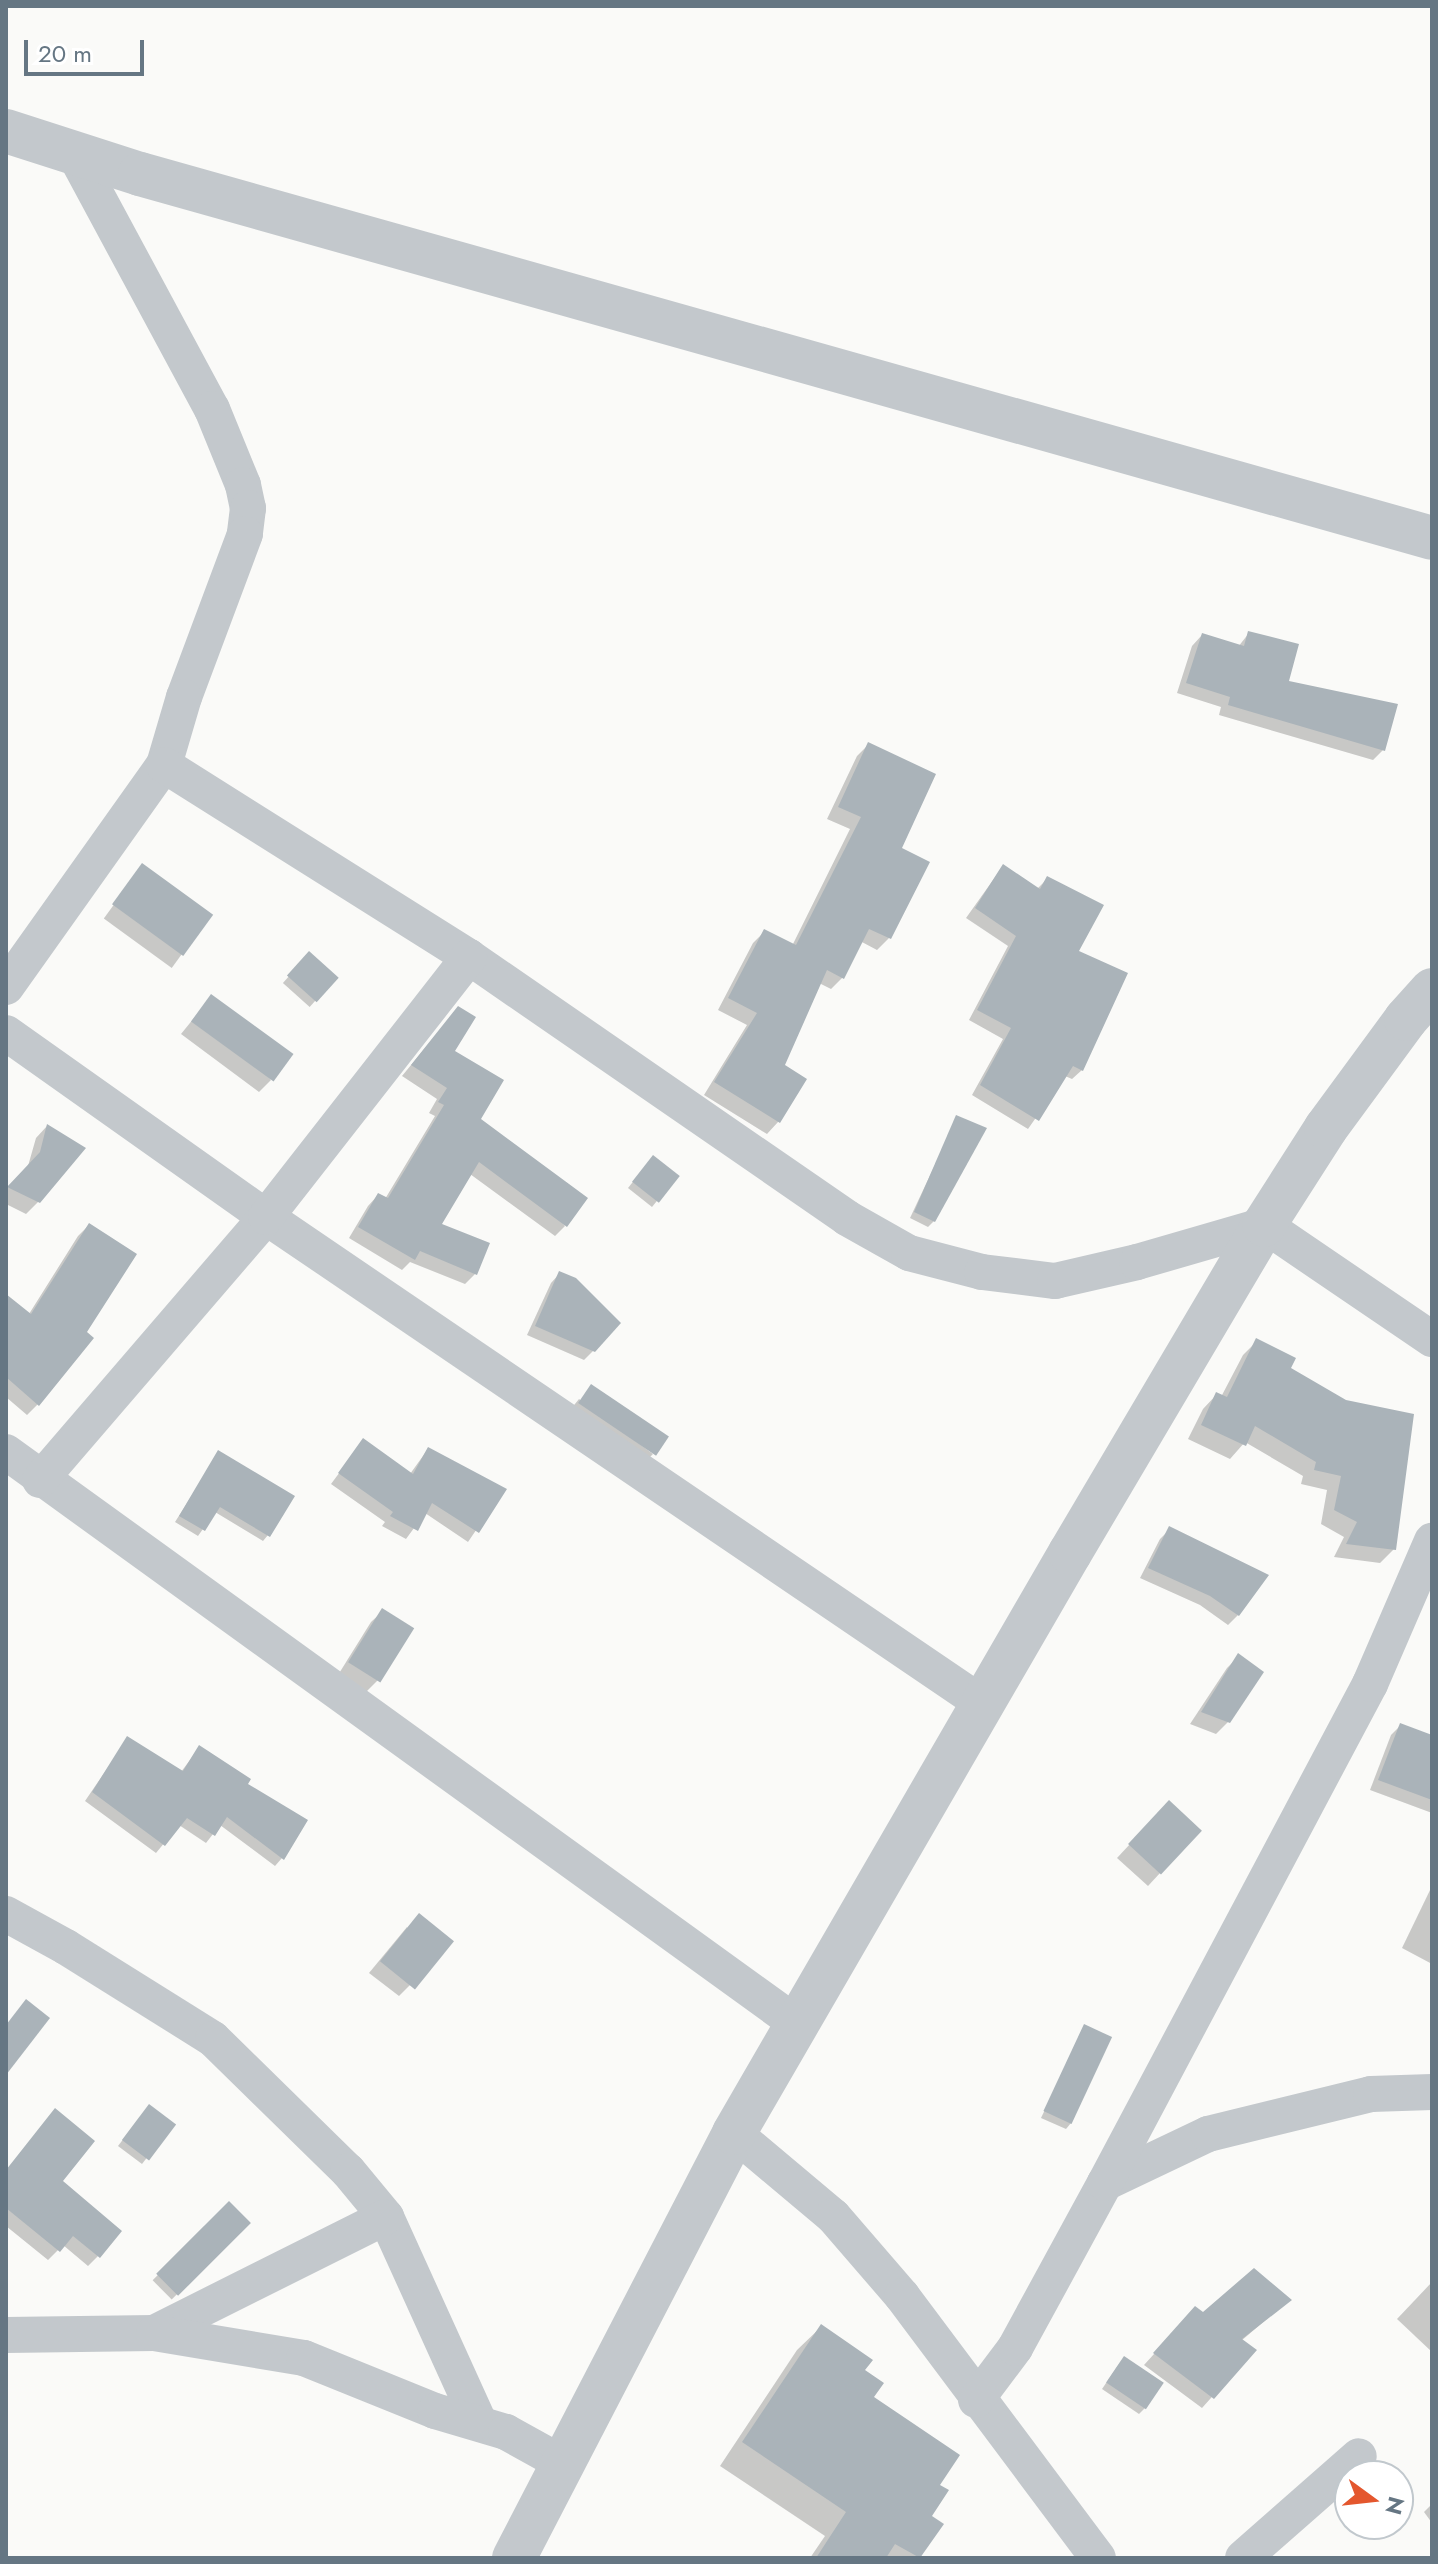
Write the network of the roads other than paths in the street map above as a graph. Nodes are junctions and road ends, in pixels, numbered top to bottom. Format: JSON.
{"nodes":[{"id":1,"x":6,"y":131,"type":"edge"},
{"id":2,"x":74,"y":153,"type":"junction"},
{"id":3,"x":1432,"y":538,"type":"edge"},
{"id":4,"x":164,"y":765,"type":"junction"},
{"id":5,"x":469,"y":957,"type":"junction"},
{"id":6,"x":6,"y":987,"type":"edge"},
{"id":7,"x":1432,"y":990,"type":"edge"},
{"id":8,"x":6,"y":1033,"type":"edge"},
{"id":9,"x":266,"y":1217,"type":"junction"},
{"id":10,"x":1264,"y":1225,"type":"junction"},
{"id":11,"x":1432,"y":1339,"type":"edge"},
{"id":12,"x":6,"y":1452,"type":"edge"},
{"id":13,"x":40,"y":1480,"type":"junction"},
{"id":14,"x":1432,"y":1541,"type":"edge"},
{"id":15,"x":983,"y":1704,"type":"junction"},
{"id":16,"x":6,"y":1914,"type":"edge"},
{"id":17,"x":796,"y":2023,"type":"junction"},
{"id":18,"x":1432,"y":2092,"type":"edge"},
{"id":19,"x":734,"y":2133,"type":"junction"},
{"id":20,"x":1105,"y":2183,"type":"junction"},
{"id":21,"x":386,"y":2217,"type":"junction"},
{"id":22,"x":154,"y":2333,"type":"junction"},
{"id":23,"x":6,"y":2335,"type":"edge"},
{"id":24,"x":976,"y":2400,"type":"junction"},
{"id":25,"x":480,"y":2424,"type":"junction"},
{"id":26,"x":1359,"y":2456,"type":"dead end"},
{"id":27,"x":562,"y":2463,"type":"junction"},
{"id":28,"x":521,"y":2555,"type":"edge"},
{"id":29,"x":1098,"y":2558,"type":"edge"},
{"id":30,"x":1243,"y":2558,"type":"edge"}],
"edges":[{"from":1,"to":2,"type":"street"},
{"from":2,"to":3,"type":"street"},
{"from":2,"to":4,"type":"street"},
{"from":4,"to":5,"type":"street"},
{"from":4,"to":6,"type":"street"},
{"from":5,"to":9,"type":"street"},
{"from":5,"to":10,"type":"street"},
{"from":7,"to":10,"type":"street"},
{"from":8,"to":9,"type":"street"},
{"from":9,"to":13,"type":"street"},
{"from":9,"to":15,"type":"street"},
{"from":10,"to":11,"type":"street"},
{"from":10,"to":15,"type":"street"},
{"from":12,"to":13,"type":"street"},
{"from":13,"to":17,"type":"street"},
{"from":14,"to":20,"type":"street"},
{"from":15,"to":17,"type":"street"},
{"from":16,"to":21,"type":"street"},
{"from":17,"to":19,"type":"street"},
{"from":18,"to":20,"type":"street"},
{"from":19,"to":24,"type":"street"},
{"from":19,"to":27,"type":"street"},
{"from":20,"to":24,"type":"street"},
{"from":21,"to":22,"type":"street"},
{"from":21,"to":25,"type":"street"},
{"from":22,"to":23,"type":"street"},
{"from":22,"to":25,"type":"street"},
{"from":24,"to":29,"type":"street"},
{"from":25,"to":27,"type":"street"},
{"from":26,"to":30,"type":"street"},
{"from":27,"to":28,"type":"street"}]}
